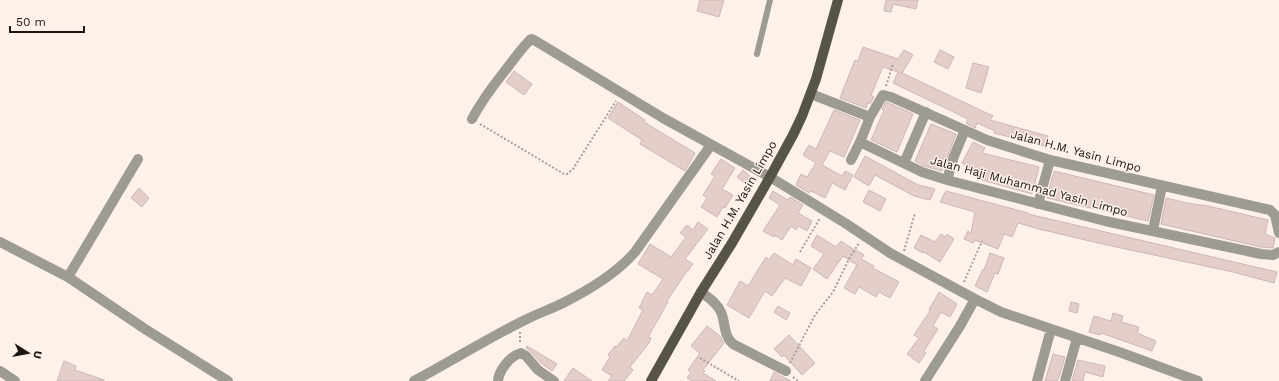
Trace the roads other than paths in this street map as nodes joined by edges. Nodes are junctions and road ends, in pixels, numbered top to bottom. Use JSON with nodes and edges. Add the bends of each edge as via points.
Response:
{"nodes":[{"id":1,"x":770,"y":0,"type":"edge"},
{"id":2,"x":838,"y":0,"type":"edge"},
{"id":3,"x":757,"y":54,"type":"dead end"},
{"id":4,"x":810,"y":94,"type":"junction"},
{"id":5,"x":926,"y":112,"type":"junction"},
{"id":6,"x":870,"y":117,"type":"junction"},
{"id":7,"x":472,"y":119,"type":"road end"},
{"id":8,"x":965,"y":130,"type":"junction"},
{"id":9,"x":860,"y":142,"type":"junction"},
{"id":10,"x":711,"y":145,"type":"junction"},
{"id":11,"x":138,"y":159,"type":"dead end"},
{"id":12,"x":851,"y":160,"type":"dead end"},
{"id":13,"x":1050,"y":160,"type":"junction"},
{"id":14,"x":904,"y":163,"type":"junction"},
{"id":15,"x":770,"y":177,"type":"junction"},
{"id":16,"x":948,"y":180,"type":"junction"},
{"id":17,"x":1162,"y":186,"type":"junction"},
{"id":18,"x":1038,"y":204,"type":"junction"},
{"id":19,"x":1153,"y":230,"type":"junction"},
{"id":20,"x":1279,"y":233,"type":"edge"},
{"id":21,"x":0,"y":242,"type":"edge"},
{"id":22,"x":1279,"y":252,"type":"edge"},
{"id":23,"x":68,"y":277,"type":"junction"},
{"id":24,"x":701,"y":292,"type":"junction"},
{"id":25,"x":975,"y":299,"type":"junction"},
{"id":26,"x":1051,"y":329,"type":"junction"},
{"id":27,"x":1077,"y":338,"type":"junction"},
{"id":28,"x":0,"y":371,"type":"edge"},
{"id":29,"x":786,"y":371,"type":"road end"},
{"id":30,"x":15,"y":381,"type":"edge"},
{"id":31,"x":228,"y":381,"type":"edge"},
{"id":32,"x":414,"y":381,"type":"edge"},
{"id":33,"x":498,"y":381,"type":"edge"},
{"id":34,"x":554,"y":381,"type":"edge"},
{"id":35,"x":651,"y":381,"type":"edge"},
{"id":36,"x":925,"y":381,"type":"edge"},
{"id":37,"x":1037,"y":381,"type":"edge"},
{"id":38,"x":1065,"y":381,"type":"edge"},
{"id":39,"x":1198,"y":381,"type":"edge"}],
"edges":[{"from":1,"to":3,"type":"lane"},
{"from":2,"to":4,"type":"main road","name":"Jalan H.M. Yasin Limpo"},
{"from":4,"to":6,"type":"street"},
{"from":4,"to":15,"type":"main road","name":"Jalan H.M. Yasin Limpo","via":[[793,135]]},
{"from":5,"to":6,"type":"street","name":"Jalan H.M. Yasin Limpo","via":[[882,95]]},
{"from":5,"to":8,"type":"street","name":"Jalan H.M. Yasin Limpo"},
{"from":5,"to":14,"type":"street"},
{"from":6,"to":9,"type":"street"},
{"from":7,"to":10,"type":"street","via":[[491,89],[531,39]]},
{"from":8,"to":13,"type":"street","name":"Jalan H.M. Yasin Limpo","via":[[987,140]]},
{"from":8,"to":16,"type":"street","via":[[954,156]]},
{"from":9,"to":12,"type":"street"},
{"from":9,"to":14,"type":"street","name":"Jalan Haji Muhammad Yasin Limpo"},
{"from":10,"to":15,"type":"street"},
{"from":10,"to":32,"type":"street","via":[[628,260],[594,287],[527,319]]},
{"from":11,"to":23,"type":"street"},
{"from":13,"to":17,"type":"street","name":"Jalan H.M. Yasin Limpo"},
{"from":13,"to":18,"type":"street"},
{"from":14,"to":16,"type":"street","name":"Jalan Haji Muhammad Yasin Limpo"},
{"from":15,"to":24,"type":"main road","name":"Jalan H.M. Yasin Limpo"},
{"from":15,"to":25,"type":"street","via":[[890,253]]},
{"from":16,"to":18,"type":"street","name":"Jalan Haji Muhammad Yasin Limpo"},
{"from":17,"to":19,"type":"street"},
{"from":17,"to":20,"type":"street","name":"Jalan H.M. Yasin Limpo","via":[[1270,210],[1275,215]]},
{"from":18,"to":19,"type":"street","name":"Jalan Haji Muhammad Yasin Limpo"},
{"from":19,"to":22,"type":"street","name":"Jalan Haji Muhammad Yasin Limpo","via":[[1261,254],[1273,255]]},
{"from":21,"to":23,"type":"street"},
{"from":23,"to":31,"type":"street"},
{"from":24,"to":29,"type":"street","via":[[714,302],[721,312],[725,333],[733,344]]},
{"from":24,"to":35,"type":"main road","name":"Jalan H.M. Yasin Limpo"},
{"from":25,"to":26,"type":"street","via":[[1001,312]]},
{"from":25,"to":36,"type":"street"},
{"from":26,"to":27,"type":"street"},
{"from":26,"to":37,"type":"street"},
{"from":27,"to":38,"type":"street"},
{"from":27,"to":39,"type":"street"},
{"from":28,"to":30,"type":"street"},
{"from":33,"to":34,"type":"street","via":[[499,374],[511,358],[521,353]]}]}
